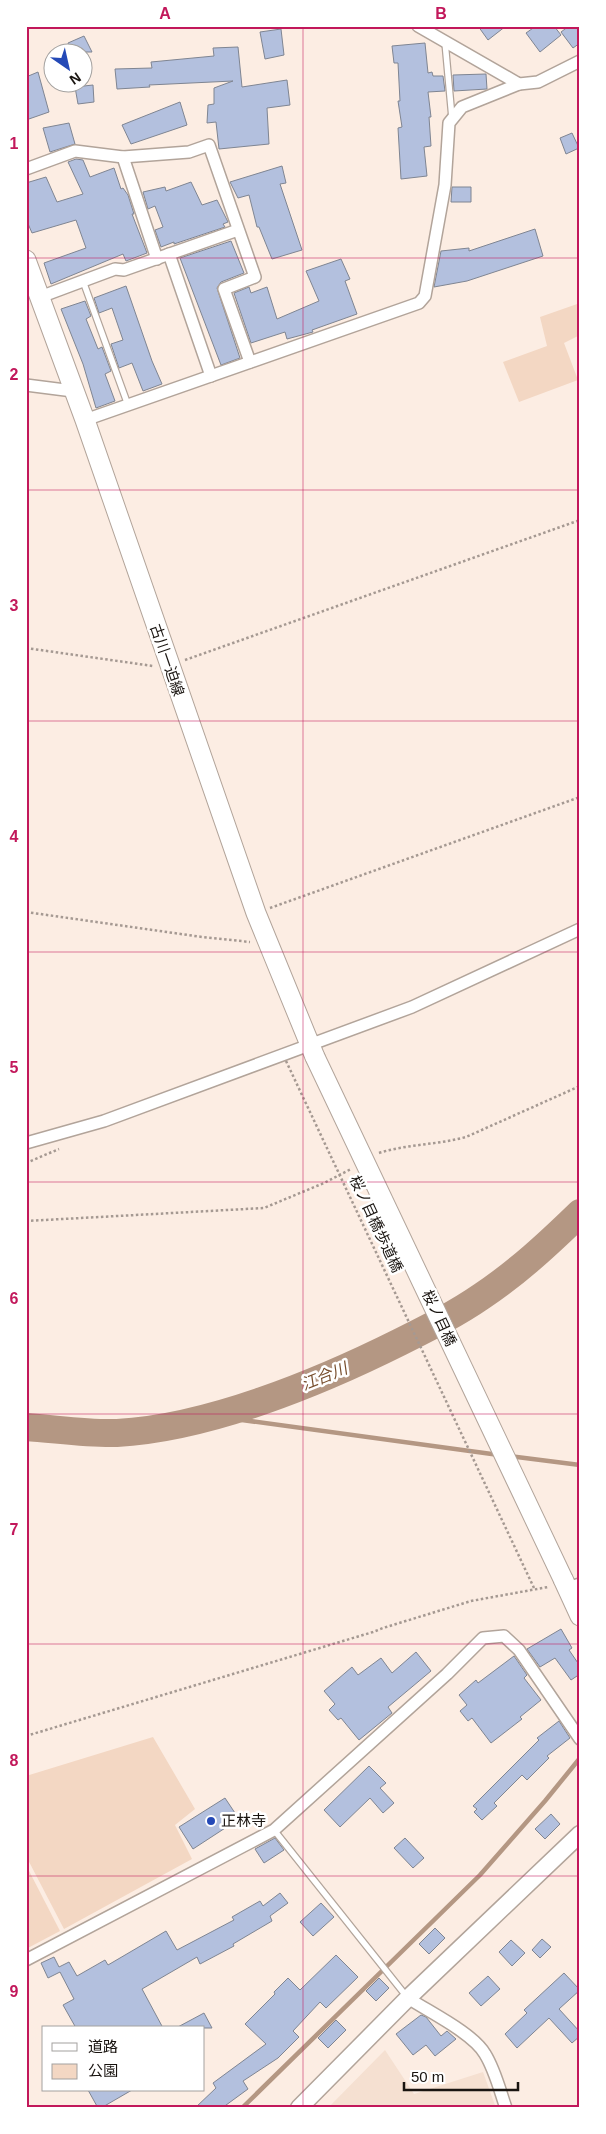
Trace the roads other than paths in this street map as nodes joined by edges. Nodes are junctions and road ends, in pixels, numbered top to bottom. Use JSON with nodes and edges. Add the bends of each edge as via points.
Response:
{"nodes":[{"id":1,"x":418,"y":26,"type":"edge"},
{"id":2,"x":445,"y":41,"type":"junction"},
{"id":3,"x":580,"y":61,"type":"edge"},
{"id":4,"x":519,"y":84,"type":"junction"},
{"id":5,"x":452,"y":120,"type":"junction"},
{"id":6,"x":123,"y":157,"type":"junction"},
{"id":7,"x":26,"y":168,"type":"edge"},
{"id":8,"x":238,"y":230,"type":"junction"},
{"id":9,"x":169,"y":254,"type":"junction"},
{"id":10,"x":157,"y":259,"type":"junction"},
{"id":11,"x":26,"y":260,"type":"edge"},
{"id":12,"x":83,"y":280,"type":"junction"},
{"id":13,"x":34,"y":290,"type":"edge"},
{"id":14,"x":250,"y":362,"type":"junction"},
{"id":15,"x":211,"y":376,"type":"junction"},
{"id":16,"x":26,"y":385,"type":"edge"},
{"id":17,"x":73,"y":391,"type":"junction"},
{"id":18,"x":128,"y":405,"type":"junction"},
{"id":19,"x":85,"y":420,"type":"junction"},
{"id":20,"x":580,"y":928,"type":"edge"},
{"id":21,"x":312,"y":1050,"type":"junction"},
{"id":22,"x":26,"y":1143,"type":"edge"},
{"id":23,"x":570,"y":1583,"type":"edge"},
{"id":24,"x":580,"y":1616,"type":"edge"},
{"id":25,"x":579,"y":1739,"type":"edge"},
{"id":26,"x":274,"y":1830,"type":"junction"},
{"id":27,"x":580,"y":1834,"type":"edge"},
{"id":28,"x":26,"y":1960,"type":"edge"},
{"id":29,"x":408,"y":1998,"type":"junction"},
{"id":30,"x":299,"y":2108,"type":"edge"},
{"id":31,"x":506,"y":2108,"type":"edge"}],
"edges":[{"from":1,"to":2,"type":"street"},
{"from":2,"to":4,"type":"street"},
{"from":2,"to":5,"type":"lane"},
{"from":3,"to":4,"type":"street","via":[[538,82]]},
{"from":4,"to":5,"type":"street","via":[[462,108]]},
{"from":5,"to":14,"type":"street","via":[[445,185],[425,296],[419,303]]},
{"from":6,"to":7,"type":"street","via":[[75,151]]},
{"from":6,"to":8,"type":"street","via":[[189,152],[209,145]]},
{"from":6,"to":10,"type":"street"},
{"from":8,"to":9,"type":"street"},
{"from":8,"to":14,"type":"street","via":[[256,277],[224,289]]},
{"from":9,"to":10,"type":"street"},
{"from":9,"to":15,"type":"street"},
{"from":10,"to":12,"type":"street"},
{"from":11,"to":13,"type":"main road","name":"古川一迫線"},
{"from":12,"to":13,"type":"street"},
{"from":12,"to":18,"type":"lane"},
{"from":13,"to":17,"type":"main road","name":"古川一迫線"},
{"from":14,"to":15,"type":"street"},
{"from":15,"to":18,"type":"street"},
{"from":16,"to":17,"type":"street"},
{"from":17,"to":19,"type":"main road","name":"古川一迫線"},
{"from":18,"to":19,"type":"street"},
{"from":19,"to":21,"type":"main road","name":"古川一迫線","via":[[256,913]]},
{"from":20,"to":21,"type":"street"},
{"from":21,"to":22,"type":"street","via":[[104,1122]]},
{"from":21,"to":23,"type":"main road","name":"桜ノ目橋","bridge":true},
{"from":23,"to":24,"type":"main road"},
{"from":25,"to":26,"type":"street","via":[[519,1650],[504,1636],[484,1638]]},
{"from":26,"to":28,"type":"street"},
{"from":26,"to":29,"type":"lane"},
{"from":27,"to":29,"type":"street"},
{"from":29,"to":30,"type":"street"},
{"from":29,"to":31,"type":"street","via":[[480,2046]]}]}
